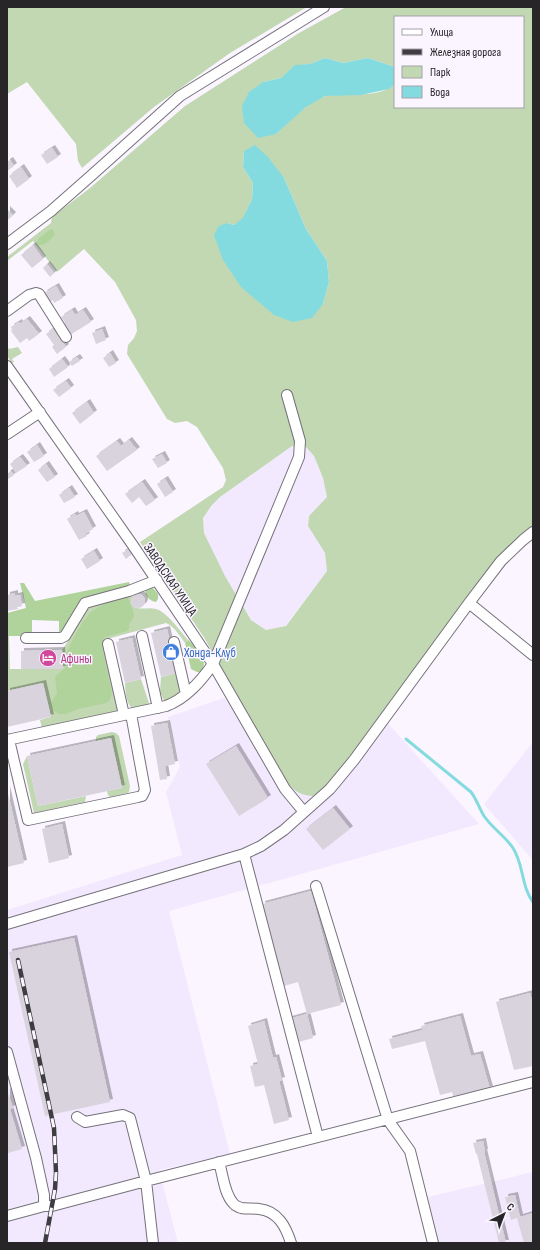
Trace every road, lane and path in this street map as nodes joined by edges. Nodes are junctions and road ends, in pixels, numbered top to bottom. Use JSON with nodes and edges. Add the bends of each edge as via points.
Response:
{"nodes":[{"id":1,"x":324,"y":7,"type":"edge"},
{"id":2,"x":7,"y":244,"type":"edge"},
{"id":3,"x":7,"y":311,"type":"edge"},
{"id":4,"x":66,"y":337,"type":"dead end"},
{"id":5,"x":7,"y":366,"type":"edge"},
{"id":6,"x":287,"y":395,"type":"dead end"},
{"id":7,"x":40,"y":412,"type":"junction"},
{"id":8,"x":7,"y":434,"type":"edge"},
{"id":9,"x":533,"y":532,"type":"edge"},
{"id":10,"x":157,"y":580,"type":"junction"},
{"id":11,"x":469,"y":603,"type":"junction"},
{"id":12,"x":142,"y":636,"type":"dead end"},
{"id":13,"x":26,"y":638,"type":"dead end"},
{"id":14,"x":174,"y":642,"type":"dead end"},
{"id":15,"x":108,"y":644,"type":"dead end"},
{"id":16,"x":533,"y":655,"type":"edge"},
{"id":17,"x":213,"y":664,"type":"junction"},
{"id":18,"x":186,"y":694,"type":"junction"},
{"id":19,"x":158,"y":708,"type":"junction"},
{"id":20,"x":128,"y":714,"type":"junction"},
{"id":21,"x":8,"y":740,"type":"edge"},
{"id":22,"x":304,"y":812,"type":"junction"},
{"id":23,"x":244,"y":854,"type":"junction"},
{"id":24,"x":316,"y":886,"type":"dead end"},
{"id":25,"x":7,"y":924,"type":"edge"},
{"id":26,"x":7,"y":1052,"type":"edge"},
{"id":27,"x":533,"y":1082,"type":"edge"},
{"id":28,"x":77,"y":1117,"type":"dead end"},
{"id":29,"x":388,"y":1120,"type":"junction"},
{"id":30,"x":318,"y":1137,"type":"junction"},
{"id":31,"x":219,"y":1162,"type":"junction"},
{"id":32,"x":146,"y":1181,"type":"junction"},
{"id":33,"x":44,"y":1206,"type":"junction"},
{"id":34,"x":7,"y":1216,"type":"edge"},
{"id":35,"x":153,"y":1243,"type":"edge"},
{"id":36,"x":291,"y":1243,"type":"edge"},
{"id":37,"x":433,"y":1243,"type":"edge"}],
"edges":[{"from":1,"to":2,"type":"street","via":[[180,96],[63,200]]},
{"from":3,"to":4,"type":"street","via":[[29,295],[39,294]]},
{"from":5,"to":7,"type":"street","name":"ЗАВОДСКАЯ УЛИЦА"},
{"from":6,"to":17,"type":"street","via":[[300,441],[298,457]]},
{"from":7,"to":8,"type":"street"},
{"from":7,"to":10,"type":"street","name":"ЗАВОДСКАЯ УЛИЦА"},
{"from":9,"to":11,"type":"street","via":[[501,561]]},
{"from":10,"to":13,"type":"street","via":[[85,603],[65,636],[61,638]]},
{"from":10,"to":17,"type":"street","name":"ЗАВОДСКАЯ УЛИЦА"},
{"from":11,"to":16,"type":"street"},
{"from":11,"to":22,"type":"street","via":[[354,760],[330,789]]},
{"from":12,"to":19,"type":"street"},
{"from":14,"to":18,"type":"street"},
{"from":15,"to":20,"type":"street"},
{"from":17,"to":18,"type":"street"},
{"from":17,"to":22,"type":"street","name":"ЗАВОДСКАЯ УЛИЦА","via":[[284,788]]},
{"from":18,"to":19,"type":"street","via":[[174,703]]},
{"from":19,"to":20,"type":"street"},
{"from":20,"to":21,"type":"street"},
{"from":20,"to":21,"type":"street","via":[[144,790],[142,796],[138,797],[28,820]]},
{"from":22,"to":23,"type":"street","via":[[284,830]]},
{"from":23,"to":25,"type":"street"},
{"from":23,"to":30,"type":"street"},
{"from":24,"to":29,"type":"street"},
{"from":26,"to":33,"type":"street","via":[[36,1158]]},
{"from":27,"to":29,"type":"street"},
{"from":28,"to":32,"type":"street","via":[[85,1122],[123,1115],[130,1118]]},
{"from":29,"to":30,"type":"street"},
{"from":29,"to":37,"type":"street","via":[[410,1151]]},
{"from":30,"to":31,"type":"street"},
{"from":31,"to":32,"type":"street"},
{"from":31,"to":36,"type":"street","via":[[228,1197],[234,1205],[271,1212],[279,1218]]},
{"from":32,"to":33,"type":"street"},
{"from":32,"to":35,"type":"street"},
{"from":33,"to":34,"type":"street"}]}
